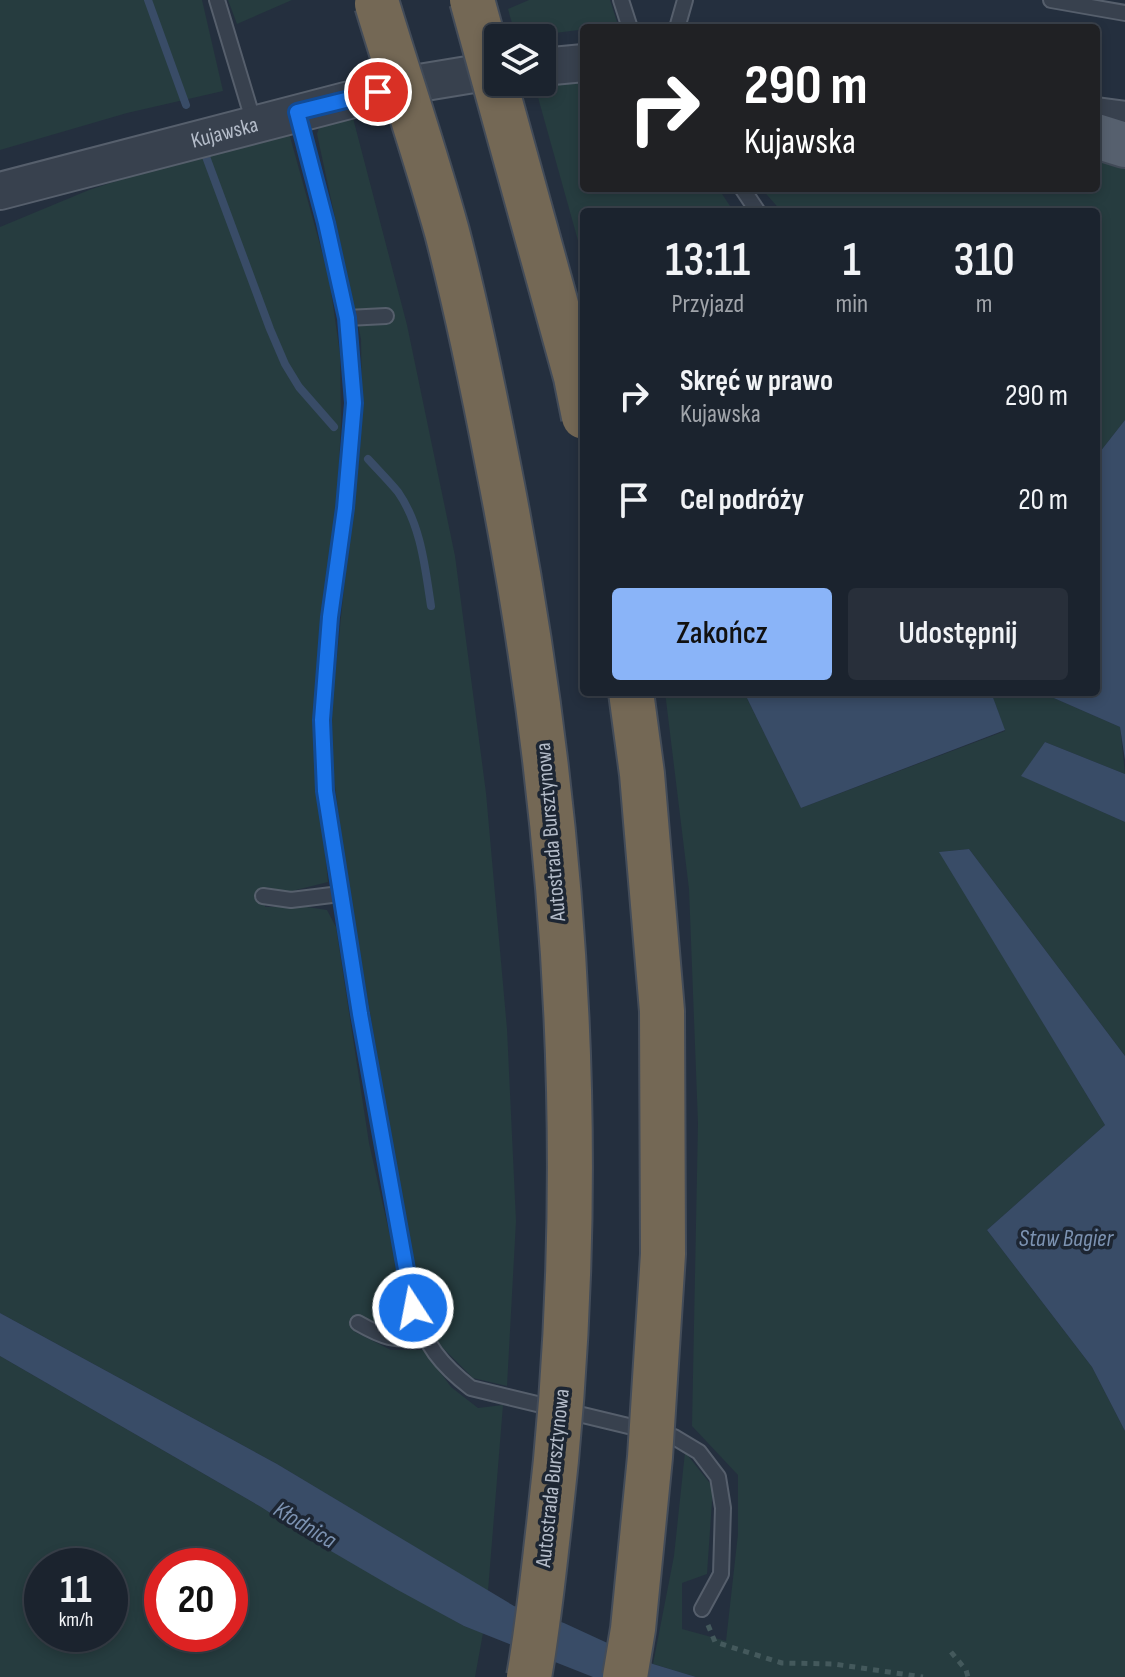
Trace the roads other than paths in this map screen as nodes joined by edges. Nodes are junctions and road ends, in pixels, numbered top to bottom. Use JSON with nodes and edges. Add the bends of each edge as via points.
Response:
{"nodes":[{"id":1,"x":217,"y":0,"type":"edge"},
{"id":2,"x":472,"y":0,"type":"edge"},
{"id":3,"x":621,"y":0,"type":"edge"},
{"id":4,"x":685,"y":0,"type":"edge"},
{"id":5,"x":1051,"y":0,"type":"edge"},
{"id":6,"x":377,"y":4,"type":"dead end"},
{"id":7,"x":1125,"y":13,"type":"edge"},
{"id":8,"x":629,"y":24,"type":"edge"},
{"id":9,"x":678,"y":24,"type":"edge"},
{"id":10,"x":580,"y":63,"type":"edge"},
{"id":11,"x":556,"y":66,"type":"edge"},
{"id":12,"x":484,"y":72,"type":"edge"},
{"id":13,"x":297,"y":112,"type":"junction"},
{"id":14,"x":254,"y":123,"type":"junction"},
{"id":15,"x":0,"y":191,"type":"edge"},
{"id":16,"x":386,"y":316,"type":"dead end"},
{"id":17,"x":347,"y":318,"type":"junction"},
{"id":18,"x":580,"y":397,"type":"edge"},
{"id":19,"x":632,"y":696,"type":"edge"},
{"id":20,"x":340,"y":894,"type":"junction"},
{"id":21,"x":263,"y":896,"type":"dead end"},
{"id":22,"x":358,"y":1323,"type":"dead end"},
{"id":23,"x":423,"y":1338,"type":"junction"},
{"id":24,"x":702,"y":1609,"type":"road end"},
{"id":25,"x":529,"y":1677,"type":"edge"},
{"id":26,"x":625,"y":1677,"type":"edge"}],
"edges":[{"from":1,"to":14,"type":"lane"},
{"from":2,"to":18,"type":"highway","bridge":true},
{"from":3,"to":8,"type":"lane"},
{"from":4,"to":9,"type":"lane"},
{"from":5,"to":7,"type":"lane"},
{"from":6,"to":25,"type":"highway","name":"Autostrada Bursztynowa","bridge":true,"via":[[447,232],[484,393],[522,586],[548,782],[566,1009],[571,1248],[559,1437]]},
{"from":10,"to":11,"type":"street"},
{"from":12,"to":13,"type":"street","name":"Kujawska"},
{"from":13,"to":14,"type":"street","name":"Kujawska"},
{"from":13,"to":17,"type":"lane"},
{"from":14,"to":15,"type":"street","name":"Kujawska"},
{"from":16,"to":17,"type":"lane"},
{"from":17,"to":20,"type":"lane","via":[[354,403],[322,720],[325,791]]},
{"from":19,"to":26,"type":"highway","bridge":true,"via":[[662,1011],[663,1254],[650,1457]]},
{"from":20,"to":21,"type":"lane","via":[[291,900]]},
{"from":20,"to":23,"type":"lane","via":[[398,1234]]},
{"from":22,"to":23,"type":"lane","via":[[394,1340]]},
{"from":23,"to":24,"type":"lane","via":[[446,1369],[471,1388],[674,1437],[699,1452],[718,1477],[723,1508],[721,1574]]}]}
